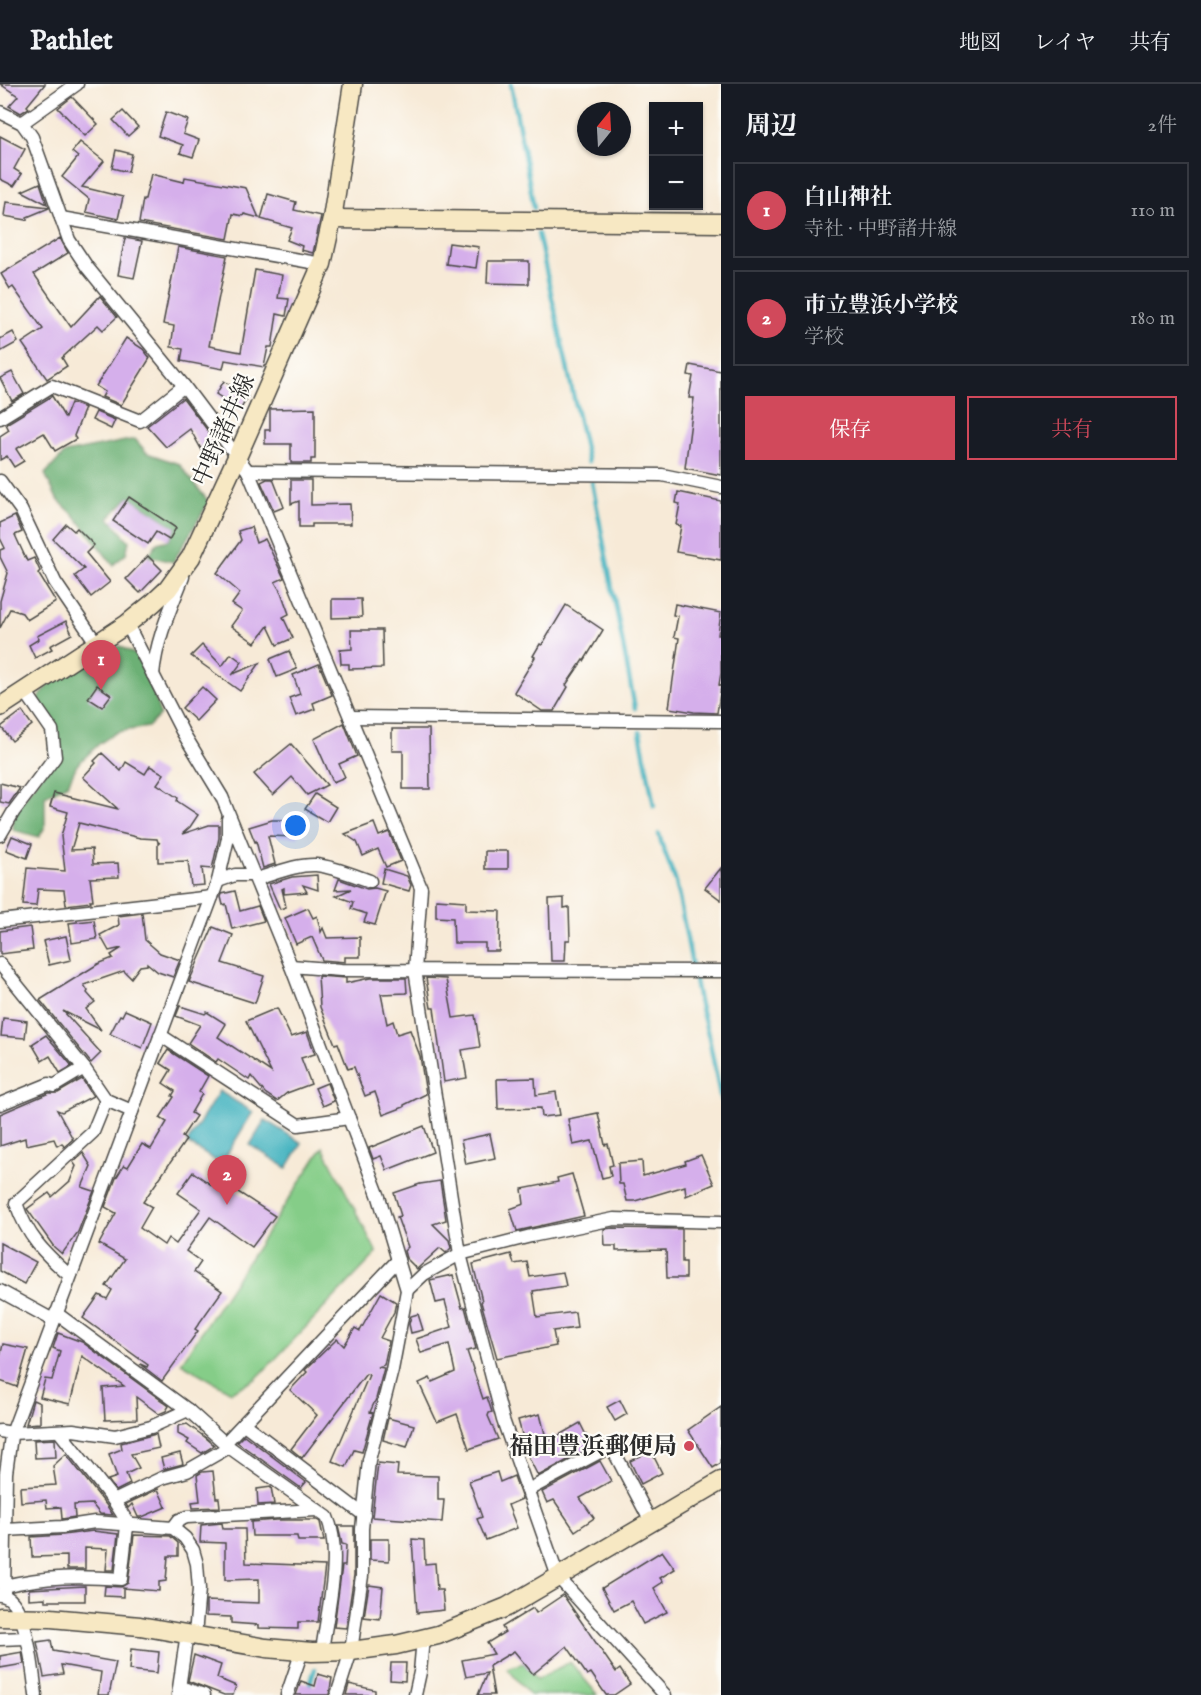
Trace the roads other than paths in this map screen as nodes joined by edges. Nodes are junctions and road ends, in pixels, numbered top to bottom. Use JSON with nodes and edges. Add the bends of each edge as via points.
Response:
{"nodes":[{"id":1,"x":77,"y":84,"type":"edge"},
{"id":2,"x":352,"y":84,"type":"edge"},
{"id":3,"x":0,"y":112,"type":"edge"},
{"id":4,"x":22,"y":123,"type":"junction"},
{"id":5,"x":61,"y":218,"type":"junction"},
{"id":6,"x":332,"y":219,"type":"junction"},
{"id":7,"x":721,"y":223,"type":"edge"},
{"id":8,"x":322,"y":264,"type":"junction"},
{"id":9,"x":184,"y":386,"type":"junction"},
{"id":10,"x":0,"y":418,"type":"edge"},
{"id":11,"x":238,"y":455,"type":"junction"},
{"id":12,"x":248,"y":471,"type":"junction"},
{"id":13,"x":0,"y":481,"type":"edge"},
{"id":14,"x":721,"y":487,"type":"edge"},
{"id":15,"x":191,"y":557,"type":"junction"},
{"id":16,"x":127,"y":624,"type":"junction"},
{"id":17,"x":97,"y":644,"type":"junction"},
{"id":18,"x":153,"y":676,"type":"junction"},
{"id":19,"x":25,"y":691,"type":"junction"},
{"id":20,"x":0,"y":707,"type":"edge"},
{"id":21,"x":350,"y":717,"type":"junction"},
{"id":22,"x":721,"y":721,"type":"edge"},
{"id":23,"x":228,"y":812,"type":"junction"},
{"id":24,"x":0,"y":835,"type":"edge"},
{"id":25,"x":255,"y":877,"type":"junction"},
{"id":26,"x":218,"y":881,"type":"junction"},
{"id":27,"x":370,"y":881,"type":"dead end"},
{"id":28,"x":212,"y":897,"type":"junction"},
{"id":29,"x":0,"y":921,"type":"edge"},
{"id":30,"x":0,"y":964,"type":"edge"},
{"id":31,"x":291,"y":966,"type":"junction"},
{"id":32,"x":415,"y":970,"type":"junction"},
{"id":33,"x":721,"y":971,"type":"edge"},
{"id":34,"x":160,"y":1035,"type":"junction"},
{"id":35,"x":84,"y":1068,"type":"junction"},
{"id":36,"x":106,"y":1100,"type":"junction"},
{"id":37,"x":0,"y":1104,"type":"edge"},
{"id":38,"x":132,"y":1111,"type":"junction"},
{"id":39,"x":349,"y":1118,"type":"junction"},
{"id":40,"x":721,"y":1222,"type":"edge"},
{"id":41,"x":460,"y":1254,"type":"junction"},
{"id":42,"x":398,"y":1260,"type":"junction"},
{"id":43,"x":70,"y":1276,"type":"junction"},
{"id":44,"x":407,"y":1290,"type":"junction"},
{"id":45,"x":0,"y":1291,"type":"edge"},
{"id":46,"x":54,"y":1316,"type":"junction"},
{"id":47,"x":188,"y":1410,"type":"junction"},
{"id":48,"x":244,"y":1424,"type":"junction"},
{"id":49,"x":59,"y":1431,"type":"junction"},
{"id":50,"x":6,"y":1432,"type":"edge"},
{"id":51,"x":227,"y":1445,"type":"junction"},
{"id":52,"x":721,"y":1481,"type":"edge"},
{"id":53,"x":528,"y":1490,"type":"junction"},
{"id":54,"x":114,"y":1501,"type":"junction"},
{"id":55,"x":317,"y":1510,"type":"junction"},
{"id":56,"x":364,"y":1515,"type":"junction"},
{"id":57,"x":651,"y":1522,"type":"junction"},
{"id":58,"x":129,"y":1526,"type":"junction"},
{"id":59,"x":173,"y":1528,"type":"junction"},
{"id":60,"x":5,"y":1530,"type":"junction"},
{"id":61,"x":558,"y":1577,"type":"junction"},
{"id":62,"x":3,"y":1592,"type":"edge"},
{"id":63,"x":0,"y":1617,"type":"edge"},
{"id":64,"x":22,"y":1618,"type":"junction"},
{"id":65,"x":191,"y":1634,"type":"junction"},
{"id":66,"x":26,"y":1638,"type":"junction"},
{"id":67,"x":423,"y":1638,"type":"junction"},
{"id":68,"x":0,"y":1639,"type":"edge"},
{"id":69,"x":351,"y":1650,"type":"junction"},
{"id":70,"x":302,"y":1651,"type":"junction"},
{"id":71,"x":322,"y":1652,"type":"junction"},
{"id":72,"x":179,"y":1691,"type":"edge"},
{"id":73,"x":36,"y":1695,"type":"edge"},
{"id":74,"x":204,"y":1695,"type":"edge"},
{"id":75,"x":287,"y":1695,"type":"edge"},
{"id":76,"x":337,"y":1695,"type":"edge"},
{"id":77,"x":414,"y":1695,"type":"edge"},
{"id":78,"x":665,"y":1695,"type":"edge"}],
"edges":[{"from":1,"to":4,"type":"street"},
{"from":2,"to":6,"type":"street","name":"中野諸井線"},
{"from":3,"to":4,"type":"street"},
{"from":4,"to":5,"type":"street","via":[[32,137]]},
{"from":5,"to":8,"type":"street"},
{"from":5,"to":9,"type":"street","via":[[69,240],[87,267]]},
{"from":6,"to":7,"type":"street"},
{"from":6,"to":8,"type":"street","name":"中野諸井線"},
{"from":8,"to":11,"type":"street","name":"中野諸井線"},
{"from":9,"to":10,"type":"street","via":[[140,421],[52,386]]},
{"from":9,"to":11,"type":"street"},
{"from":11,"to":12,"type":"street"},
{"from":11,"to":15,"type":"street","name":"中野諸井線"},
{"from":12,"to":14,"type":"street","via":[[662,475]]},
{"from":12,"to":21,"type":"street"},
{"from":13,"to":17,"type":"street","via":[[21,510],[55,582]]},
{"from":15,"to":16,"type":"street","name":"中野諸井線","via":[[168,589]]},
{"from":15,"to":18,"type":"street","via":[[161,633]]},
{"from":16,"to":17,"type":"street","name":"中野諸井線"},
{"from":16,"to":18,"type":"street"},
{"from":17,"to":19,"type":"street","name":"中野諸井線"},
{"from":18,"to":23,"type":"street"},
{"from":19,"to":20,"type":"street","name":"中野諸井線"},
{"from":19,"to":24,"type":"street","via":[[52,730],[55,758]]},
{"from":21,"to":22,"type":"street"},
{"from":21,"to":32,"type":"street","via":[[421,888]]},
{"from":23,"to":25,"type":"street"},
{"from":23,"to":26,"type":"street","via":[[228,838]]},
{"from":25,"to":26,"type":"street","via":[[235,875]]},
{"from":25,"to":27,"type":"street","via":[[314,865]]},
{"from":25,"to":31,"type":"street"},
{"from":26,"to":28,"type":"street"},
{"from":28,"to":29,"type":"street"},
{"from":28,"to":34,"type":"street"},
{"from":30,"to":35,"type":"street"},
{"from":31,"to":32,"type":"street"},
{"from":31,"to":39,"type":"street"},
{"from":32,"to":33,"type":"street"},
{"from":32,"to":41,"type":"street"},
{"from":34,"to":38,"type":"street"},
{"from":34,"to":39,"type":"street","via":[[298,1125]]},
{"from":35,"to":36,"type":"street"},
{"from":35,"to":37,"type":"street","via":[[54,1086],[49,1084]]},
{"from":36,"to":38,"type":"street"},
{"from":36,"to":43,"type":"street","via":[[93,1132],[16,1203],[23,1224],[43,1253]]},
{"from":38,"to":43,"type":"street"},
{"from":39,"to":42,"type":"street"},
{"from":40,"to":41,"type":"street","via":[[614,1219]]},
{"from":41,"to":44,"type":"street","via":[[424,1274]]},
{"from":41,"to":53,"type":"street","via":[[503,1420]]},
{"from":42,"to":44,"type":"street"},
{"from":42,"to":48,"type":"street"},
{"from":43,"to":46,"type":"street"},
{"from":44,"to":56,"type":"street","via":[[369,1460]]},
{"from":45,"to":46,"type":"street"},
{"from":46,"to":47,"type":"street"},
{"from":46,"to":50,"type":"street"},
{"from":47,"to":49,"type":"street","via":[[151,1427],[115,1436]]},
{"from":47,"to":51,"type":"street"},
{"from":48,"to":51,"type":"street"},
{"from":48,"to":56,"type":"street"},
{"from":49,"to":50,"type":"street"},
{"from":49,"to":54,"type":"street"},
{"from":50,"to":60,"type":"street"},
{"from":51,"to":54,"type":"street","via":[[187,1471],[162,1478]]},
{"from":51,"to":55,"type":"street"},
{"from":52,"to":57,"type":"street"},
{"from":53,"to":57,"type":"street","via":[[611,1446]]},
{"from":53,"to":61,"type":"street"},
{"from":54,"to":58,"type":"street"},
{"from":55,"to":59,"type":"street","via":[[187,1517]]},
{"from":55,"to":71,"type":"street","via":[[327,1517],[333,1530],[335,1557]]},
{"from":56,"to":69,"type":"street","via":[[362,1576]]},
{"from":57,"to":61,"type":"street"},
{"from":58,"to":59,"type":"street"},
{"from":58,"to":60,"type":"street","via":[[95,1522]]},
{"from":58,"to":62,"type":"street","via":[[121,1579],[73,1576],[28,1580]]},
{"from":59,"to":65,"type":"street","via":[[185,1538],[197,1564],[199,1589]]},
{"from":60,"to":62,"type":"street"},
{"from":61,"to":67,"type":"street","via":[[507,1607]]},
{"from":61,"to":78,"type":"street"},
{"from":62,"to":64,"type":"street"},
{"from":63,"to":64,"type":"street"},
{"from":64,"to":65,"type":"street","via":[[140,1626]]},
{"from":64,"to":66,"type":"street"},
{"from":65,"to":70,"type":"street"},
{"from":65,"to":72,"type":"street"},
{"from":66,"to":68,"type":"street"},
{"from":66,"to":73,"type":"street"},
{"from":67,"to":69,"type":"street"},
{"from":67,"to":77,"type":"street"},
{"from":69,"to":71,"type":"street"},
{"from":69,"to":76,"type":"street"},
{"from":70,"to":71,"type":"street"},
{"from":70,"to":75,"type":"street"},
{"from":72,"to":74,"type":"street"}]}
